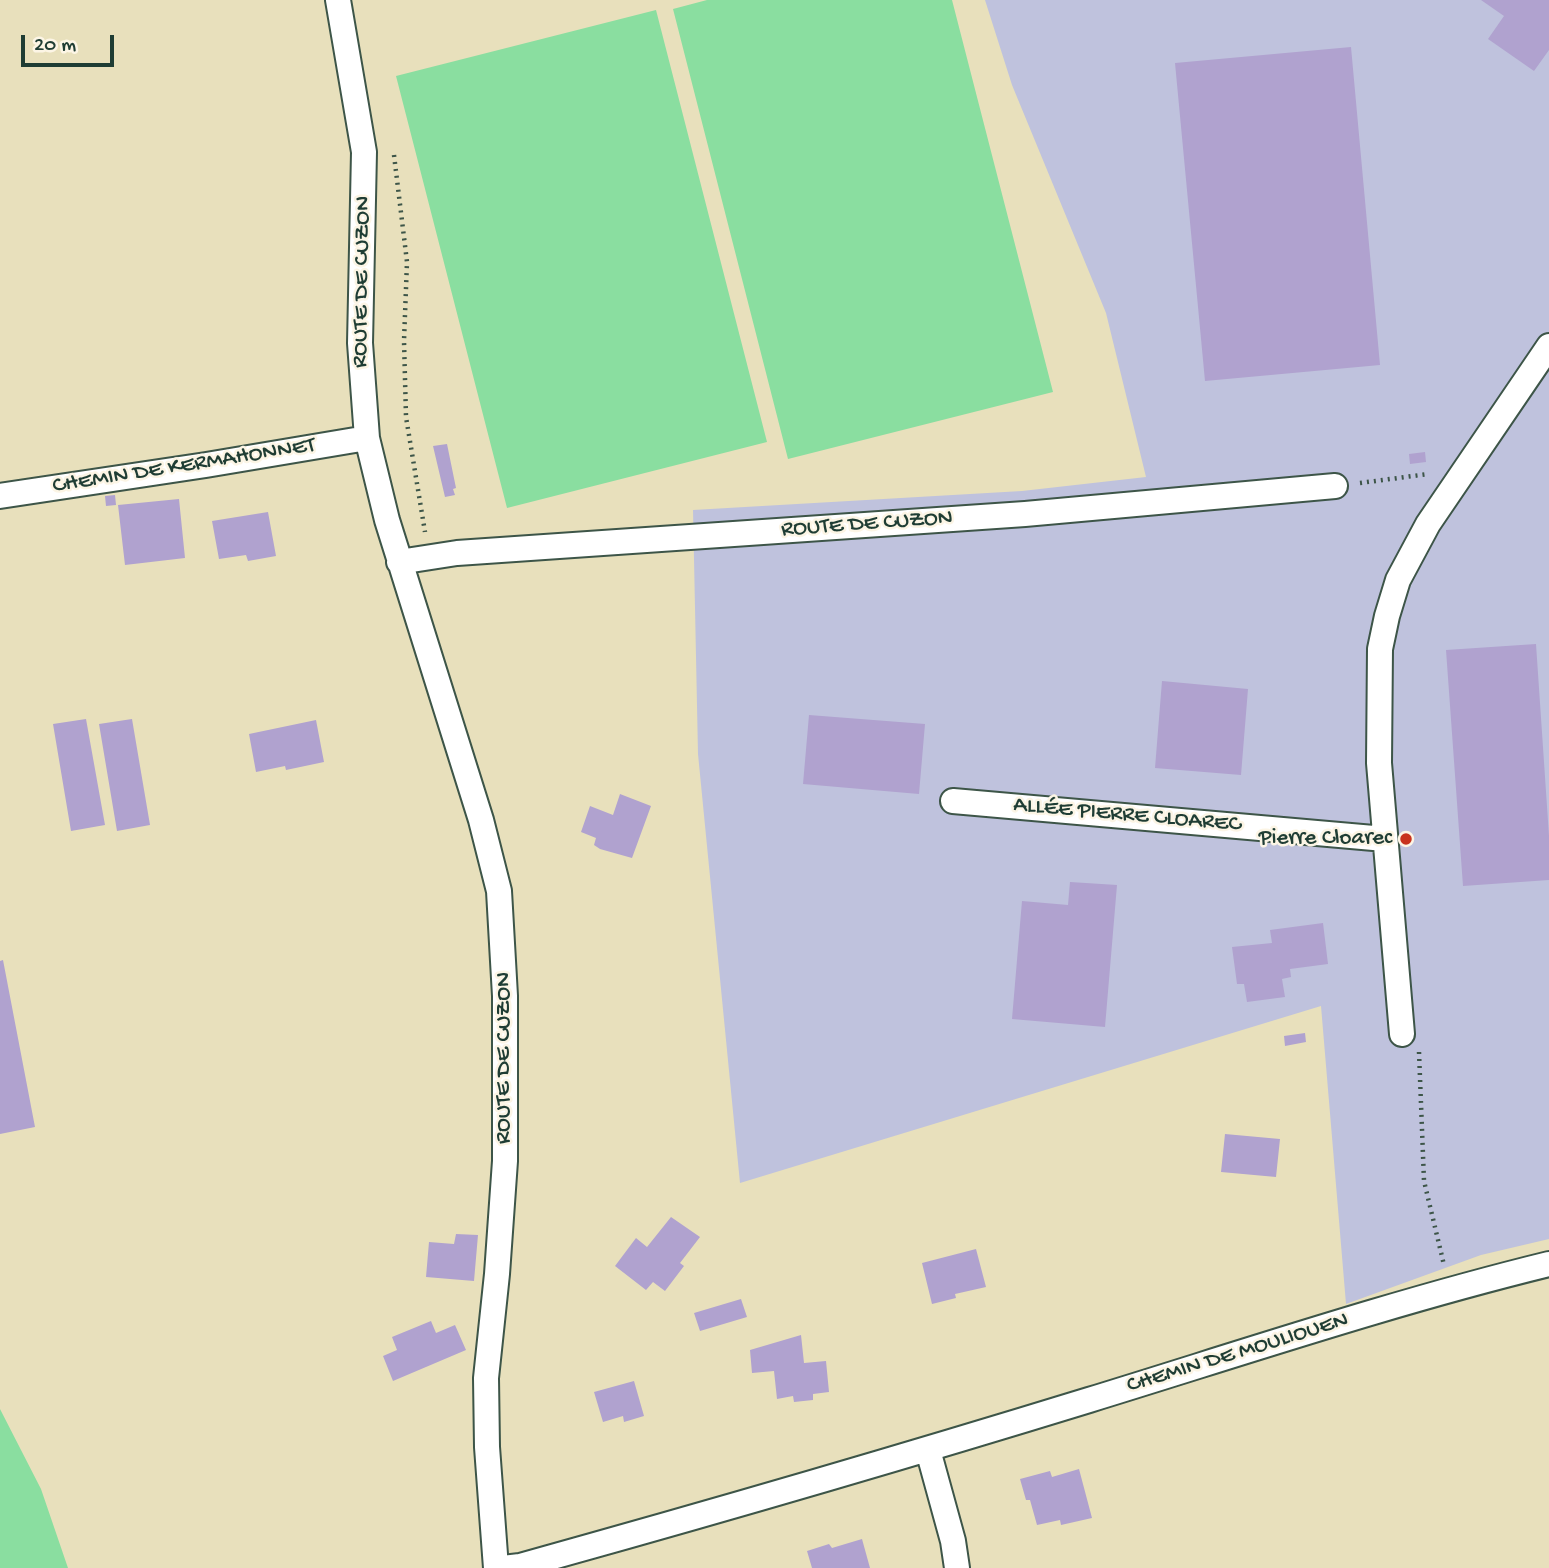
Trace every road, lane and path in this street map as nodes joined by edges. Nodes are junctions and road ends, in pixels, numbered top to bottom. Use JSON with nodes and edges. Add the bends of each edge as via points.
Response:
{"nodes":[{"id":1,"x":338,"y":0,"type":"edge"},
{"id":2,"x":394,"y":154,"type":"dead end"},
{"id":3,"x":1549,"y":346,"type":"edge"},
{"id":4,"x":367,"y":438,"type":"junction"},
{"id":5,"x":1466,"y":469,"type":"junction"},
{"id":6,"x":1335,"y":486,"type":"joint"},
{"id":7,"x":0,"y":496,"type":"edge"},
{"id":8,"x":399,"y":558,"type":"junction"},
{"id":9,"x":953,"y":801,"type":"dead end"},
{"id":10,"x":1385,"y":839,"type":"junction"},
{"id":11,"x":1402,"y":1034,"type":"joint"},
{"id":12,"x":1549,"y":1264,"type":"edge"},
{"id":13,"x":1450,"y":1290,"type":"junction"},
{"id":14,"x":928,"y":1450,"type":"junction"},
{"id":15,"x":496,"y":1568,"type":"edge"},
{"id":16,"x":503,"y":1568,"type":"edge"},
{"id":17,"x":957,"y":1568,"type":"edge"}],
"edges":[{"from":1,"to":4,"type":"street","name":"ROUTE DE CUZON","via":[[364,152],[360,343]]},
{"from":2,"to":8,"type":"path","via":[[407,262],[406,417],[425,533]]},
{"from":3,"to":5,"type":"street"},
{"from":4,"to":7,"type":"street","name":"CHEMIN DE KERMAHONNET"},
{"from":4,"to":8,"type":"street","name":"ROUTE DE CUZON"},
{"from":5,"to":6,"type":"path"},
{"from":5,"to":10,"type":"street","via":[[1412,552],[1387,616],[1380,649],[1378,725]]},
{"from":6,"to":8,"type":"street","name":"ROUTE DE CUZON","via":[[1025,514]]},
{"from":8,"to":15,"type":"street","name":"ROUTE DE CUZON","via":[[499,891],[505,996],[505,1161],[486,1378]]},
{"from":9,"to":10,"type":"street","name":"ALLÉE PIERRE CLOAREC"},
{"from":10,"to":11,"type":"street"},
{"from":11,"to":13,"type":"path","via":[[1418,1042],[1424,1181]]},
{"from":12,"to":13,"type":"street","name":"CHEMIN DE MOULIOUEN"},
{"from":13,"to":14,"type":"street","name":"CHEMIN DE MOULIOUEN"},
{"from":14,"to":16,"type":"street","name":"CHEMIN DE MOULIOUEN"},
{"from":14,"to":17,"type":"street"}]}
